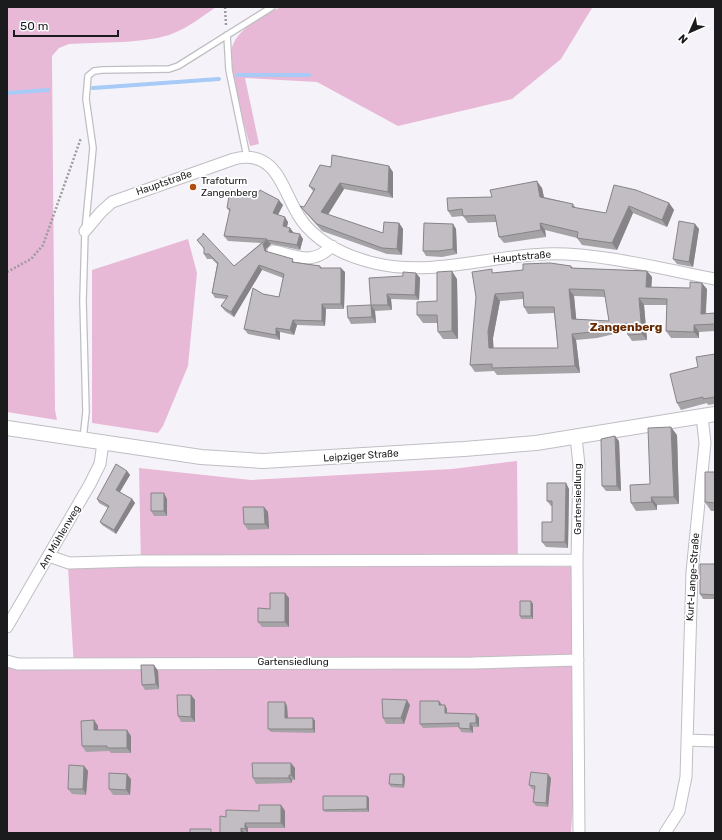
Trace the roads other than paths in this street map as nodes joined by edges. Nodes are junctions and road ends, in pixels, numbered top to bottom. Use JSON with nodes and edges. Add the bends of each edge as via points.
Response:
{"nodes":[{"id":1,"x":272,"y":7,"type":"edge"},
{"id":2,"x":227,"y":35,"type":"junction"},
{"id":3,"x":247,"y":157,"type":"junction"},
{"id":4,"x":85,"y":231,"type":"junction"},
{"id":5,"x":332,"y":246,"type":"junction"},
{"id":6,"x":273,"y":251,"type":"dead end"},
{"id":7,"x":715,"y":279,"type":"edge"},
{"id":8,"x":709,"y":415,"type":"edge"},
{"id":9,"x":7,"y":428,"type":"edge"},
{"id":10,"x":576,"y":437,"type":"junction"},
{"id":11,"x":82,"y":440,"type":"junction"},
{"id":12,"x":103,"y":443,"type":"junction"},
{"id":13,"x":49,"y":556,"type":"junction"},
{"id":14,"x":577,"y":560,"type":"junction"},
{"id":15,"x":7,"y":627,"type":"edge"},
{"id":16,"x":578,"y":660,"type":"junction"},
{"id":17,"x":7,"y":661,"type":"edge"},
{"id":18,"x":687,"y":740,"type":"junction"},
{"id":19,"x":715,"y":741,"type":"edge"},
{"id":20,"x":579,"y":833,"type":"edge"},
{"id":21,"x":665,"y":833,"type":"edge"}],
"edges":[{"from":1,"to":2,"type":"lane"},
{"from":2,"to":3,"type":"lane","via":[[229,70]]},
{"from":2,"to":4,"type":"lane","via":[[186,62],[169,69],[102,70],[94,71],[88,76],[86,99],[94,148]]},
{"from":3,"to":4,"type":"street","name":"Hauptstraße","via":[[234,159],[112,202]]},
{"from":3,"to":5,"type":"street","name":"Hauptstraße","via":[[262,161],[275,172],[304,224]]},
{"from":4,"to":11,"type":"lane","via":[[83,301],[86,412]]},
{"from":5,"to":6,"type":"street","via":[[316,258]]},
{"from":5,"to":7,"type":"street","name":"Hauptstraße","via":[[373,263],[398,267],[560,254],[613,260]]},
{"from":8,"to":10,"type":"street","name":"Leipziger Straße"},
{"from":8,"to":18,"type":"street","name":"Kurt-Lange-Straße","via":[[692,572]]},
{"from":9,"to":11,"type":"street","name":"Leipziger Straße"},
{"from":10,"to":12,"type":"street","name":"Leipziger Straße","via":[[464,449],[263,461],[222,460]]},
{"from":10,"to":14,"type":"street","name":"Gartensiedlung","via":[[579,464]]},
{"from":11,"to":12,"type":"street","name":"Leipziger Straße"},
{"from":12,"to":13,"type":"street","name":"Am Mühlenweg","via":[[97,471]]},
{"from":13,"to":14,"type":"street","via":[[69,563]]},
{"from":13,"to":15,"type":"street","name":"Am Mühlenweg"},
{"from":14,"to":16,"type":"street","name":"Gartensiedlung"},
{"from":16,"to":17,"type":"street","name":"Gartensiedlung","via":[[473,663],[18,664]]},
{"from":16,"to":20,"type":"street","name":"Gartensiedlung"},
{"from":18,"to":19,"type":"street"},
{"from":18,"to":21,"type":"street","name":"Kurt-Lange-Straße","via":[[685,789],[679,811]]}]}
